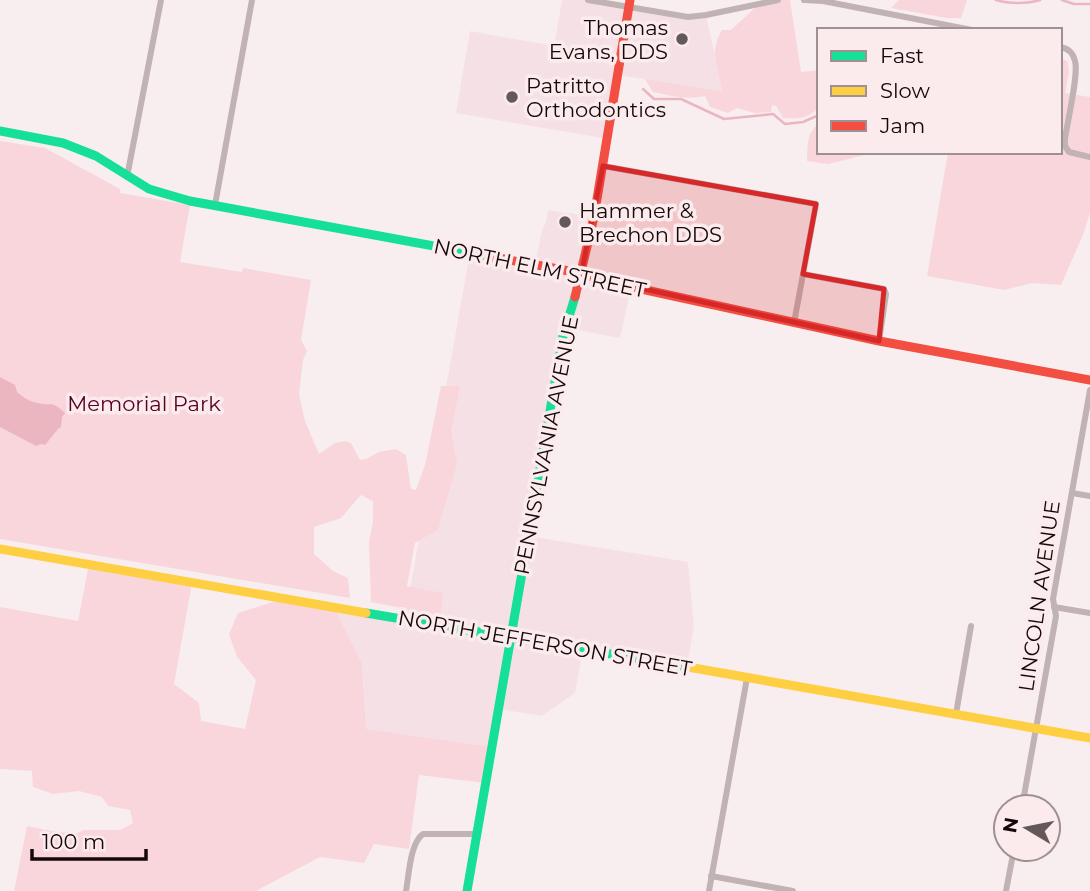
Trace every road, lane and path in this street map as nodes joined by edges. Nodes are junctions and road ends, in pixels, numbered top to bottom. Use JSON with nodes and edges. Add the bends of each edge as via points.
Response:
{"nodes":[{"id":1,"x":161,"y":0,"type":"edge"},
{"id":2,"x":252,"y":0,"type":"edge"},
{"id":3,"x":588,"y":0,"type":"edge"},
{"id":4,"x":778,"y":0,"type":"edge"},
{"id":5,"x":804,"y":0,"type":"edge"},
{"id":6,"x":630,"y":4,"type":"edge"},
{"id":7,"x":962,"y":28,"type":"edge"},
{"id":8,"x":1062,"y":47,"type":"edge"},
{"id":9,"x":0,"y":131,"type":"edge"},
{"id":10,"x":1090,"y":157,"type":"edge"},
{"id":11,"x":603,"y":166,"type":"junction"},
{"id":12,"x":127,"y":177,"type":"junction"},
{"id":13,"x":215,"y":205,"type":"junction"},
{"id":14,"x":803,"y":274,"type":"junction"},
{"id":15,"x":581,"y":275,"type":"junction"},
{"id":16,"x":794,"y":323,"type":"junction"},
{"id":17,"x":878,"y":341,"type":"junction"},
{"id":18,"x":1090,"y":380,"type":"edge"},
{"id":19,"x":1090,"y":390,"type":"edge"},
{"id":20,"x":1072,"y":493,"type":"junction"},
{"id":21,"x":1090,"y":496,"type":"edge"},
{"id":22,"x":0,"y":549,"type":"edge"},
{"id":23,"x":1054,"y":607,"type":"junction"},
{"id":24,"x":1090,"y":613,"type":"edge"},
{"id":25,"x":971,"y":626,"type":"dead end"},
{"id":26,"x":511,"y":636,"type":"junction"},
{"id":27,"x":747,"y":678,"type":"junction"},
{"id":28,"x":956,"y":715,"type":"junction"},
{"id":29,"x":1036,"y":729,"type":"junction"},
{"id":30,"x":1090,"y":738,"type":"edge"},
{"id":31,"x":1024,"y":793,"type":"edge"},
{"id":32,"x":477,"y":834,"type":"junction"},
{"id":33,"x":1011,"y":863,"type":"edge"},
{"id":34,"x":711,"y":876,"type":"junction"},
{"id":35,"x":406,"y":891,"type":"edge"},
{"id":36,"x":467,"y":891,"type":"edge"},
{"id":37,"x":709,"y":891,"type":"edge"},
{"id":38,"x":793,"y":891,"type":"edge"},
{"id":39,"x":1006,"y":891,"type":"edge"}],
"edges":[{"from":1,"to":12,"type":"street"},
{"from":2,"to":13,"type":"street"},
{"from":3,"to":6,"type":"street"},
{"from":4,"to":6,"type":"street","via":[[688,17]]},
{"from":5,"to":7,"type":"street"},
{"from":6,"to":11,"type":"main road","name":"PENNSYLVANIA AVENUE"},
{"from":8,"to":10,"type":"street","via":[[1076,65],[1065,146],[1069,152]]},
{"from":9,"to":12,"type":"main road","name":"NORTH ELM STREET","via":[[62,143],[96,156]]},
{"from":11,"to":14,"type":"street","via":[[816,204]]},
{"from":11,"to":15,"type":"main road","name":"PENNSYLVANIA AVENUE"},
{"from":12,"to":13,"type":"main road","name":"NORTH ELM STREET","via":[[149,189]]},
{"from":13,"to":15,"type":"main road","name":"NORTH ELM STREET"},
{"from":14,"to":16,"type":"street"},
{"from":14,"to":17,"type":"street","via":[[884,289]]},
{"from":15,"to":16,"type":"main road","name":"NORTH ELM STREET"},
{"from":15,"to":26,"type":"main road","name":"PENNSYLVANIA AVENUE","via":[[563,336]]},
{"from":16,"to":17,"type":"main road","name":"NORTH ELM STREET"},
{"from":17,"to":18,"type":"main road","name":"NORTH ELM STREET"},
{"from":19,"to":20,"type":"street","name":"LINCOLN AVENUE"},
{"from":20,"to":21,"type":"street"},
{"from":20,"to":23,"type":"street","name":"LINCOLN AVENUE"},
{"from":22,"to":26,"type":"main road","name":"NORTH JEFFERSON STREET"},
{"from":23,"to":24,"type":"street"},
{"from":23,"to":29,"type":"street","name":"LINCOLN AVENUE"},
{"from":25,"to":28,"type":"street"},
{"from":26,"to":27,"type":"main road","name":"NORTH JEFFERSON STREET"},
{"from":26,"to":32,"type":"main road","name":"PENNSYLVANIA AVENUE"},
{"from":27,"to":28,"type":"main road","name":"NORTH JEFFERSON STREET"},
{"from":27,"to":34,"type":"street"},
{"from":28,"to":29,"type":"main road","name":"NORTH JEFFERSON STREET"},
{"from":29,"to":30,"type":"main road","name":"NORTH JEFFERSON STREET"},
{"from":29,"to":31,"type":"street","name":"LINCOLN AVENUE"},
{"from":32,"to":35,"type":"street","via":[[418,837]]},
{"from":32,"to":36,"type":"main road","name":"PENNSYLVANIA AVENUE"},
{"from":33,"to":39,"type":"street"},
{"from":34,"to":37,"type":"street"},
{"from":34,"to":38,"type":"street"}]}
